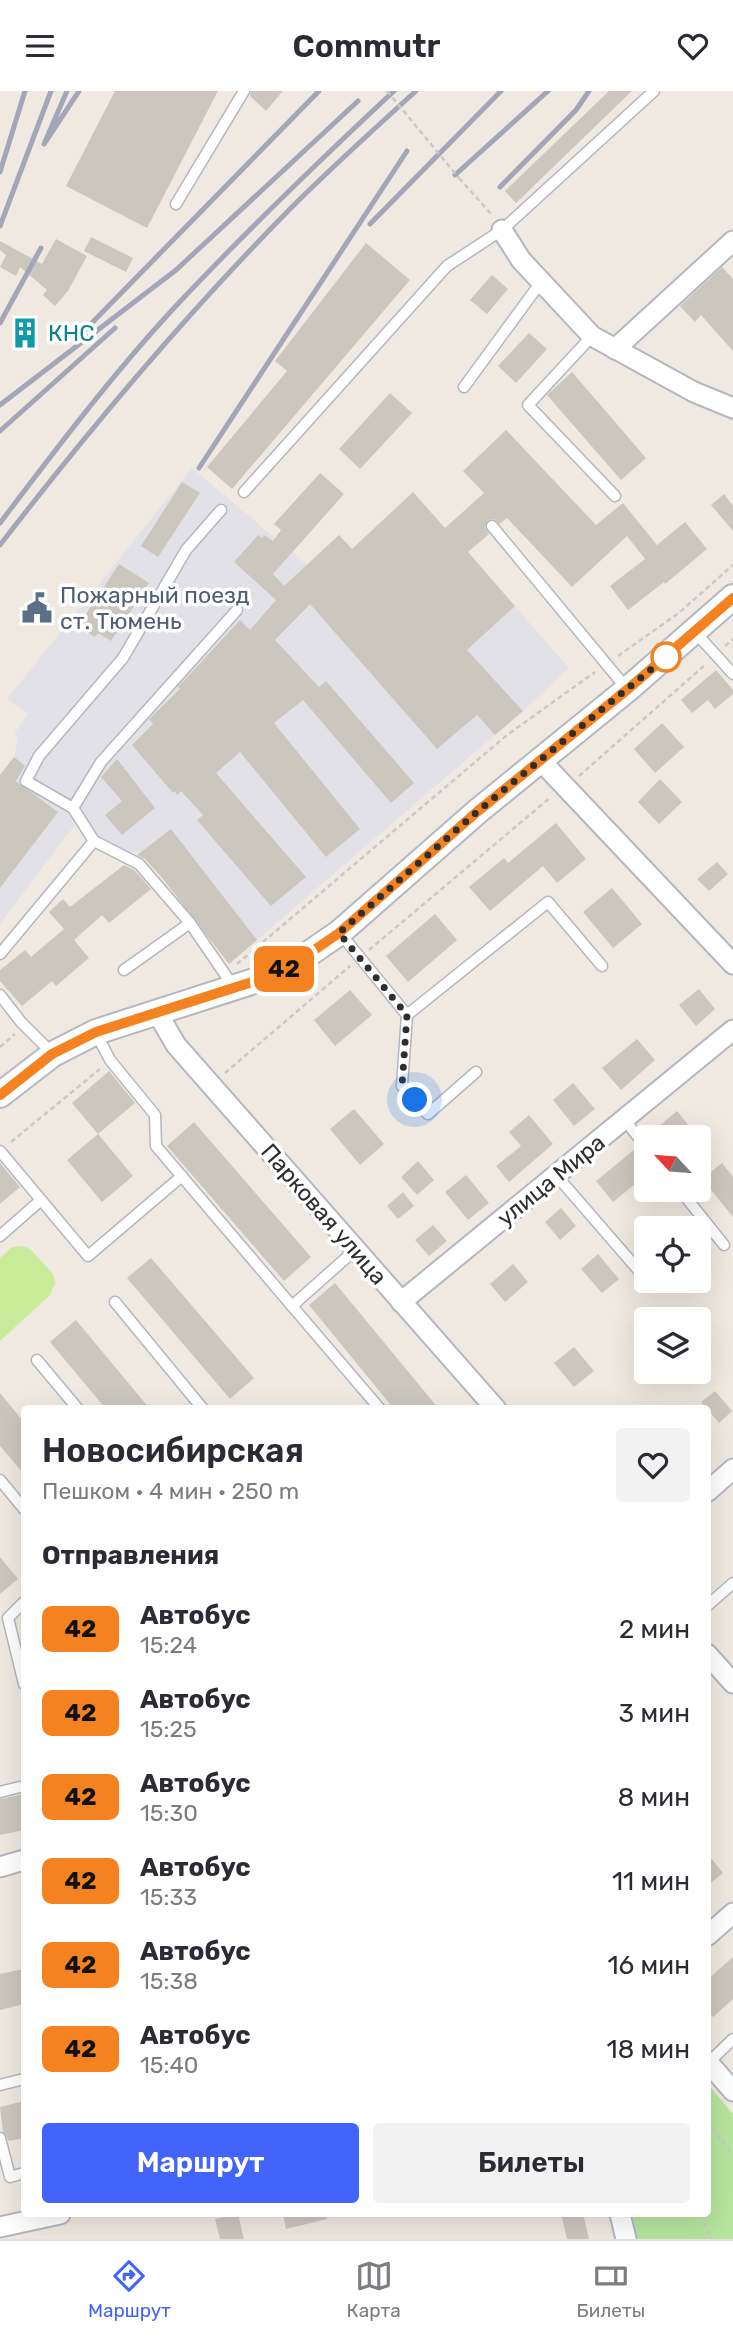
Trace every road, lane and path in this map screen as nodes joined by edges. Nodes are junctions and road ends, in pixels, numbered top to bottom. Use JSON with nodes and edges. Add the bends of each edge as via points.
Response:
{"nodes":[{"id":1,"x":244,"y":91,"type":"edge"},
{"id":2,"x":387,"y":91,"type":"edge"},
{"id":3,"x":654,"y":91,"type":"edge"},
{"id":4,"x":176,"y":204,"type":"dead end"},
{"id":5,"x":500,"y":226,"type":"junction"},
{"id":6,"x":733,"y":241,"type":"edge"},
{"id":7,"x":541,"y":282,"type":"junction"},
{"id":8,"x":592,"y":336,"type":"junction"},
{"id":9,"x":615,"y":349,"type":"junction"},
{"id":10,"x":464,"y":387,"type":"dead end"},
{"id":11,"x":733,"y":408,"type":"edge"},
{"id":12,"x":244,"y":492,"type":"dead end"},
{"id":13,"x":615,"y":496,"type":"dead end"},
{"id":14,"x":221,"y":510,"type":"dead end"},
{"id":15,"x":492,"y":526,"type":"dead end"},
{"id":16,"x":733,"y":565,"type":"edge"},
{"id":17,"x":733,"y":597,"type":"edge"},
{"id":18,"x":237,"y":610,"type":"dead end"},
{"id":19,"x":695,"y":632,"type":"junction"},
{"id":20,"x":733,"y":639,"type":"edge"},
{"id":21,"x":716,"y":655,"type":"junction"},
{"id":22,"x":607,"y":664,"type":"junction"},
{"id":23,"x":733,"y":674,"type":"edge"},
{"id":24,"x":628,"y":689,"type":"junction"},
{"id":25,"x":541,"y":761,"type":"junction"},
{"id":26,"x":565,"y":788,"type":"junction"},
{"id":27,"x":74,"y":808,"type":"junction"},
{"id":28,"x":94,"y":841,"type":"junction"},
{"id":29,"x":190,"y":923,"type":"junction"},
{"id":30,"x":339,"y":933,"type":"junction"},
{"id":31,"x":0,"y":954,"type":"edge"},
{"id":32,"x":360,"y":958,"type":"junction"},
{"id":33,"x":733,"y":964,"type":"edge"},
{"id":34,"x":602,"y":966,"type":"dead end"},
{"id":35,"x":124,"y":970,"type":"dead end"},
{"id":36,"x":229,"y":981,"type":"junction"},
{"id":37,"x":0,"y":995,"type":"edge"},
{"id":38,"x":158,"y":1014,"type":"junction"},
{"id":39,"x":407,"y":1015,"type":"junction"},
{"id":40,"x":733,"y":1030,"type":"edge"},
{"id":41,"x":96,"y":1032,"type":"junction"},
{"id":42,"x":52,"y":1054,"type":"junction"},
{"id":43,"x":110,"y":1060,"type":"junction"},
{"id":44,"x":477,"y":1072,"type":"dead end"},
{"id":45,"x":223,"y":1074,"type":"dead end"},
{"id":46,"x":0,"y":1095,"type":"edge"},
{"id":47,"x":624,"y":1119,"type":"junction"},
{"id":48,"x":634,"y":1132,"type":"edge"},
{"id":49,"x":10,"y":1143,"type":"dead end"},
{"id":50,"x":0,"y":1151,"type":"edge"},
{"id":51,"x":556,"y":1175,"type":"junction"},
{"id":52,"x":182,"y":1176,"type":"junction"},
{"id":53,"x":41,"y":1200,"type":"junction"},
{"id":54,"x":690,"y":1202,"type":"edge"},
{"id":55,"x":0,"y":1236,"type":"edge"},
{"id":56,"x":724,"y":1245,"type":"dead end"},
{"id":57,"x":355,"y":1250,"type":"junction"},
{"id":58,"x":634,"y":1265,"type":"edge"},
{"id":59,"x":115,"y":1302,"type":"dead end"},
{"id":60,"x":401,"y":1302,"type":"junction"},
{"id":61,"x":292,"y":1306,"type":"junction"},
{"id":62,"x":37,"y":1360,"type":"dead end"},
{"id":63,"x":75,"y":1405,"type":"edge"},
{"id":64,"x":200,"y":1405,"type":"edge"},
{"id":65,"x":377,"y":1405,"type":"edge"},
{"id":66,"x":490,"y":1405,"type":"edge"},
{"id":67,"x":733,"y":1469,"type":"edge"},
{"id":68,"x":0,"y":1480,"type":"edge"},
{"id":69,"x":711,"y":1488,"type":"edge"},
{"id":70,"x":21,"y":1505,"type":"edge"},
{"id":71,"x":733,"y":1583,"type":"edge"},
{"id":72,"x":711,"y":1602,"type":"edge"},
{"id":73,"x":21,"y":1605,"type":"edge"},
{"id":74,"x":4,"y":1620,"type":"edge"},
{"id":75,"x":711,"y":1658,"type":"edge"},
{"id":76,"x":21,"y":1674,"type":"edge"},
{"id":77,"x":733,"y":1683,"type":"edge"},
{"id":78,"x":21,"y":1788,"type":"edge"},
{"id":79,"x":0,"y":1792,"type":"edge"},
{"id":80,"x":21,"y":1861,"type":"edge"},
{"id":81,"x":0,"y":1867,"type":"edge"},
{"id":82,"x":733,"y":1913,"type":"edge"},
{"id":83,"x":711,"y":1933,"type":"edge"},
{"id":84,"x":733,"y":2039,"type":"edge"},
{"id":85,"x":711,"y":2059,"type":"edge"},
{"id":86,"x":711,"y":2065,"type":"edge"},
{"id":87,"x":21,"y":2080,"type":"edge"},
{"id":88,"x":0,"y":2085,"type":"edge"},
{"id":89,"x":733,"y":2091,"type":"edge"},
{"id":90,"x":711,"y":2126,"type":"edge"},
{"id":91,"x":0,"y":2137,"type":"edge"},
{"id":92,"x":733,"y":2155,"type":"edge"},
{"id":93,"x":21,"y":2174,"type":"edge"},
{"id":94,"x":46,"y":2217,"type":"edge"},
{"id":95,"x":621,"y":2217,"type":"edge"},
{"id":96,"x":701,"y":2217,"type":"edge"},
{"id":97,"x":0,"y":2227,"type":"edge"},
{"id":98,"x":626,"y":2239,"type":"edge"},
{"id":99,"x":711,"y":2239,"type":"edge"}],
"edges":[{"from":1,"to":4,"type":"lane"},
{"from":2,"to":5,"type":"path","bridge":true},
{"from":3,"to":5,"type":"lane"},
{"from":5,"to":7,"type":"street"},
{"from":5,"to":12,"type":"lane","via":[[446,266]]},
{"from":6,"to":9,"type":"street"},
{"from":7,"to":8,"type":"street"},
{"from":7,"to":10,"type":"lane"},
{"from":8,"to":9,"type":"street"},
{"from":8,"to":13,"type":"lane","via":[[528,405]]},
{"from":9,"to":11,"type":"street","via":[[694,393]]},
{"from":14,"to":27,"type":"lane","via":[[186,550],[123,658],[39,756],[26,781]]},
{"from":15,"to":22,"type":"lane"},
{"from":16,"to":22,"type":"path","via":[[680,612]]},
{"from":17,"to":19,"type":"street"},
{"from":18,"to":27,"type":"lane","via":[[102,762]]},
{"from":19,"to":21,"type":"lane"},
{"from":19,"to":24,"type":"street"},
{"from":20,"to":21,"type":"path"},
{"from":21,"to":23,"type":"lane"},
{"from":21,"to":26,"type":"path"},
{"from":22,"to":24,"type":"lane"},
{"from":22,"to":36,"type":"path","via":[[507,736]]},
{"from":24,"to":25,"type":"street"},
{"from":25,"to":26,"type":"street"},
{"from":25,"to":30,"type":"street"},
{"from":26,"to":32,"type":"path"},
{"from":26,"to":33,"type":"street"},
{"from":27,"to":28,"type":"lane"},
{"from":28,"to":29,"type":"lane","via":[[139,864]]},
{"from":28,"to":31,"type":"lane"},
{"from":29,"to":35,"type":"lane"},
{"from":29,"to":36,"type":"lane"},
{"from":30,"to":32,"type":"lane"},
{"from":30,"to":36,"type":"street","via":[[274,975]]},
{"from":32,"to":39,"type":"lane"},
{"from":32,"to":45,"type":"path"},
{"from":34,"to":39,"type":"lane","via":[[548,902]]},
{"from":36,"to":38,"type":"street"},
{"from":37,"to":42,"type":"lane"},
{"from":38,"to":41,"type":"street"},
{"from":38,"to":57,"type":"street","name":"Парковая улица","via":[[177,1045]]},
{"from":39,"to":44,"type":"lane","via":[[402,1086],[428,1114]]},
{"from":40,"to":47,"type":"street","name":"улица Мира"},
{"from":41,"to":42,"type":"street"},
{"from":41,"to":43,"type":"lane"},
{"from":42,"to":46,"type":"street"},
{"from":43,"to":49,"type":"path"},
{"from":43,"to":52,"type":"lane","via":[[155,1115],[156,1146]]},
{"from":47,"to":48,"type":"lane"},
{"from":47,"to":51,"type":"street","name":"улица Мира"},
{"from":50,"to":53,"type":"lane"},
{"from":51,"to":58,"type":"lane"},
{"from":51,"to":60,"type":"street","name":"улица Мира"},
{"from":52,"to":53,"type":"lane","via":[[88,1256]]},
{"from":52,"to":61,"type":"lane"},
{"from":53,"to":55,"type":"lane"},
{"from":54,"to":56,"type":"lane"},
{"from":57,"to":60,"type":"street","name":"Парковая улица"},
{"from":57,"to":61,"type":"lane"},
{"from":59,"to":64,"type":"lane"},
{"from":60,"to":66,"type":"street","name":"Парковая улица"},
{"from":61,"to":65,"type":"lane"},
{"from":62,"to":63,"type":"lane"},
{"from":67,"to":69,"type":"street"},
{"from":68,"to":70,"type":"lane"},
{"from":71,"to":72,"type":"lane"},
{"from":73,"to":74,"type":"lane"},
{"from":74,"to":76,"type":"lane"},
{"from":75,"to":77,"type":"street"},
{"from":78,"to":79,"type":"lane"},
{"from":80,"to":81,"type":"street"},
{"from":82,"to":83,"type":"street"},
{"from":84,"to":85,"type":"lane"},
{"from":86,"to":89,"type":"street"},
{"from":87,"to":88,"type":"lane"},
{"from":90,"to":92,"type":"path"},
{"from":91,"to":93,"type":"lane","via":[[10,2176]]},
{"from":94,"to":97,"type":"street"},
{"from":95,"to":98,"type":"street"},
{"from":96,"to":99,"type":"path"}]}
